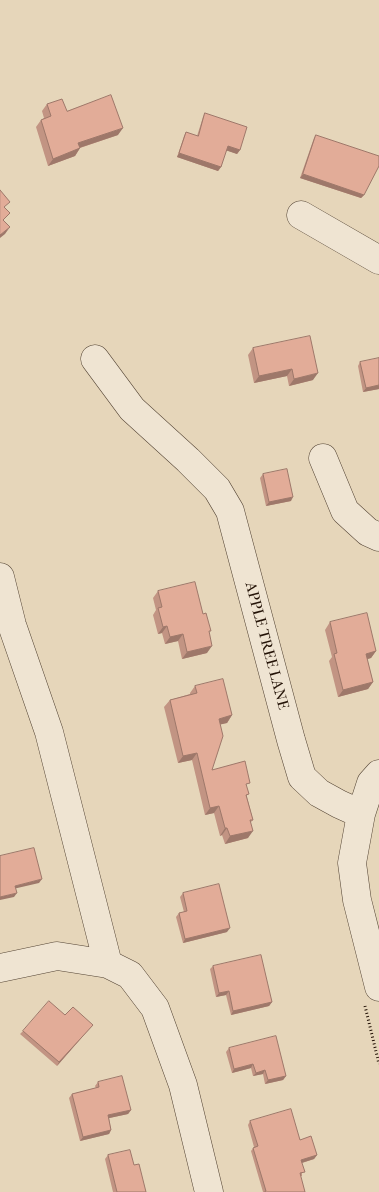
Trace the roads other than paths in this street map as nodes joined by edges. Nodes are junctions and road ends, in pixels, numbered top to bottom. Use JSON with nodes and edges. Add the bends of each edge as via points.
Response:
{"nodes":[{"id":1,"x":301,"y":215,"type":"dead end"},
{"id":2,"x":379,"y":260,"type":"edge"},
{"id":3,"x":95,"y":359,"type":"dead end"},
{"id":4,"x":323,"y":458,"type":"dead end"},
{"id":5,"x":379,"y":537,"type":"edge"},
{"id":6,"x":0,"y":577,"type":"edge"},
{"id":7,"x":6,"y":623,"type":"edge"},
{"id":8,"x":379,"y":774,"type":"edge"},
{"id":9,"x":361,"y":814,"type":"junction"},
{"id":10,"x":108,"y":964,"type":"junction"},
{"id":11,"x":0,"y":968,"type":"edge"},
{"id":12,"x":379,"y":987,"type":"edge"},
{"id":13,"x":209,"y":1192,"type":"edge"}],
"edges":[{"from":1,"to":2,"type":"street"},
{"from":3,"to":9,"type":"street","name":"APPLE TREE LANE","via":[[132,408],[217,489],[230,511],[302,777],[319,793]]},
{"from":4,"to":5,"type":"street","via":[[345,511],[368,532]]},
{"from":6,"to":7,"type":"street"},
{"from":7,"to":10,"type":"street","via":[[49,732]]},
{"from":8,"to":9,"type":"street","via":[[371,783]]},
{"from":9,"to":12,"type":"street","via":[[352,862],[357,900]]},
{"from":10,"to":11,"type":"street","via":[[57,956]]},
{"from":10,"to":13,"type":"street","via":[[130,975],[155,1008],[183,1086]]}]}
